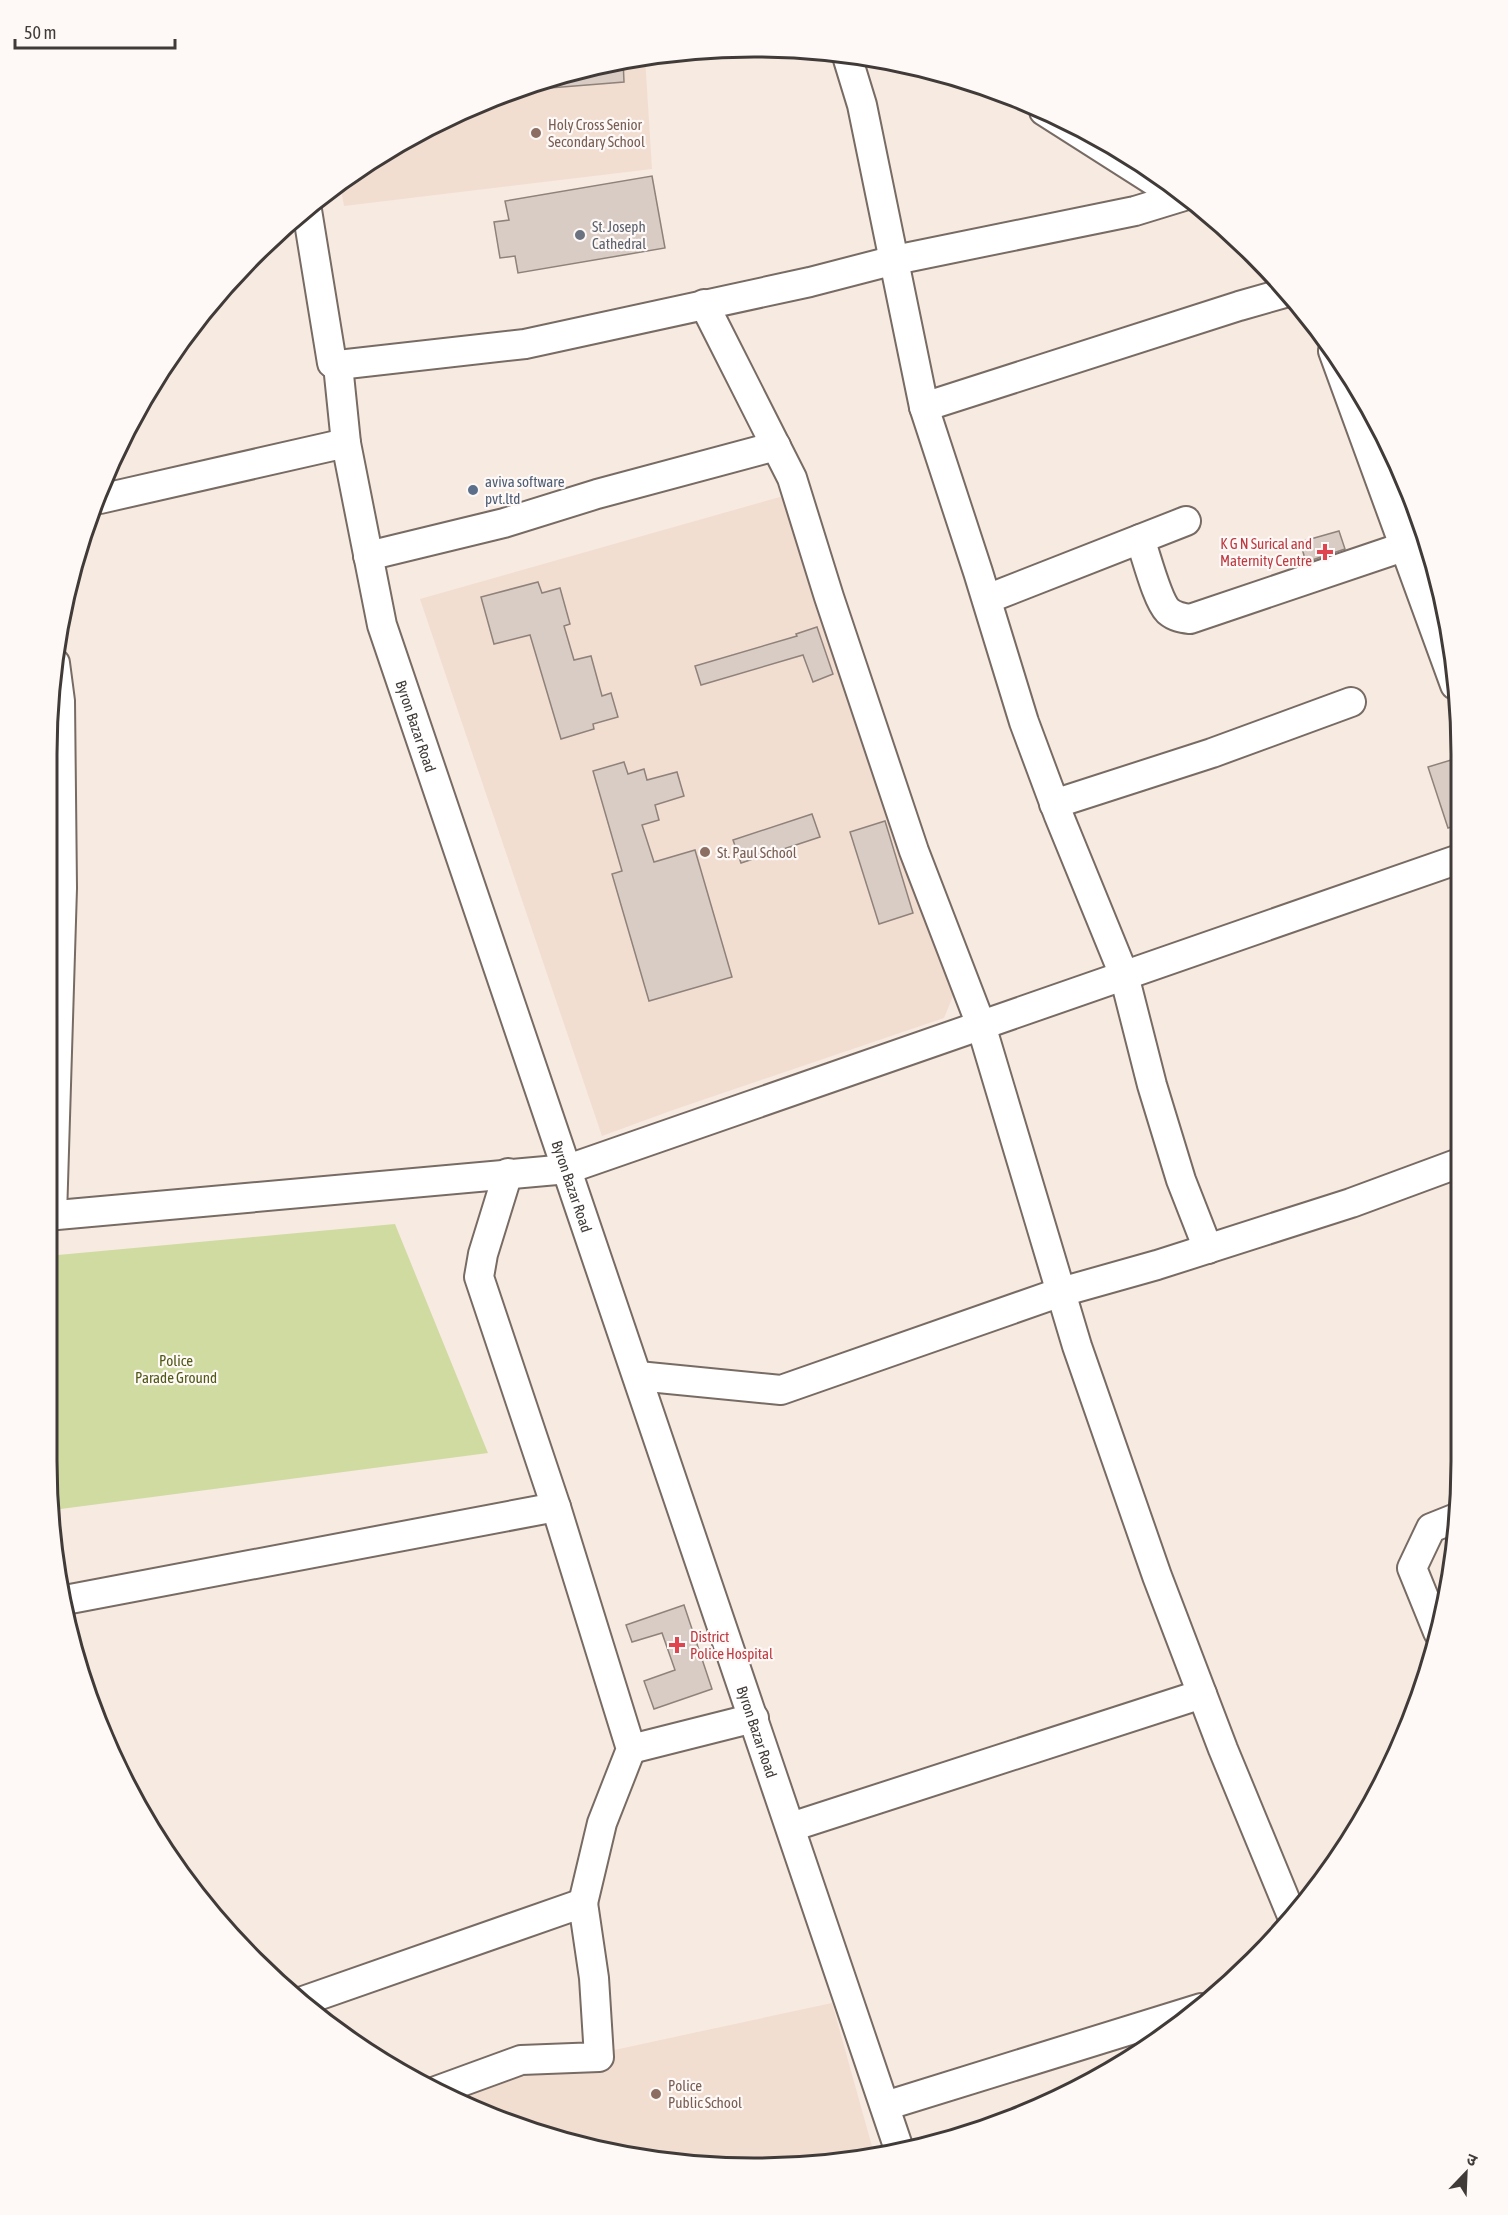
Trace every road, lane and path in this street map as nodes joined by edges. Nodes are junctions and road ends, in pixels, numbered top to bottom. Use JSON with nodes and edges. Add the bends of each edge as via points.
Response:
{"nodes":[{"id":1,"x":849,"y":64,"type":"edge"},
{"id":2,"x":1172,"y":197,"type":"edge"},
{"id":3,"x":308,"y":218,"type":"edge"},
{"id":4,"x":895,"y":260,"type":"junction"},
{"id":5,"x":1279,"y":295,"type":"edge"},
{"id":6,"x":704,"y":304,"type":"junction"},
{"id":7,"x":338,"y":365,"type":"junction"},
{"id":8,"x":924,"y":407,"type":"junction"},
{"id":9,"x":1364,"y":418,"type":"edge"},
{"id":10,"x":346,"y":443,"type":"junction"},
{"id":11,"x":776,"y":446,"type":"junction"},
{"id":12,"x":1383,"y":458,"type":"edge"},
{"id":13,"x":106,"y":498,"type":"edge"},
{"id":14,"x":1186,"y":521,"type":"dead end"},
{"id":15,"x":1140,"y":539,"type":"junction"},
{"id":16,"x":1403,"y":547,"type":"junction"},
{"id":17,"x":368,"y":555,"type":"junction"},
{"id":18,"x":987,"y":599,"type":"junction"},
{"id":19,"x":1444,"y":655,"type":"edge"},
{"id":20,"x":59,"y":695,"type":"edge"},
{"id":21,"x":1351,"y":702,"type":"dead end"},
{"id":22,"x":57,"y":794,"type":"edge"},
{"id":23,"x":1054,"y":804,"type":"junction"},
{"id":24,"x":1451,"y":861,"type":"edge"},
{"id":25,"x":1124,"y":975,"type":"junction"},
{"id":26,"x":981,"y":1025,"type":"junction"},
{"id":27,"x":1451,"y":1166,"type":"edge"},
{"id":28,"x":568,"y":1169,"type":"junction"},
{"id":29,"x":507,"y":1173,"type":"junction"},
{"id":30,"x":57,"y":1215,"type":"edge"},
{"id":31,"x":1208,"y":1249,"type":"junction"},
{"id":32,"x":1061,"y":1292,"type":"junction"},
{"id":33,"x":638,"y":1376,"type":"junction"},
{"id":34,"x":556,"y":1507,"type":"junction"},
{"id":35,"x":1448,"y":1521,"type":"edge"},
{"id":36,"x":70,"y":1599,"type":"edge"},
{"id":37,"x":1433,"y":1619,"type":"edge"},
{"id":38,"x":1202,"y":1694,"type":"junction"},
{"id":39,"x":754,"y":1718,"type":"junction"},
{"id":40,"x":631,"y":1749,"type":"junction"},
{"id":41,"x":791,"y":1827,"type":"junction"},
{"id":42,"x":583,"y":1903,"type":"junction"},
{"id":43,"x":1289,"y":1908,"type":"edge"},
{"id":44,"x":311,"y":1998,"type":"edge"},
{"id":45,"x":1175,"y":2016,"type":"edge"},
{"id":46,"x":448,"y":2087,"type":"edge"},
{"id":47,"x":885,"y":2106,"type":"junction"},
{"id":48,"x":897,"y":2143,"type":"edge"}],
"edges":[{"from":1,"to":4,"type":"street"},
{"from":2,"to":4,"type":"street","via":[[1135,211]]},
{"from":3,"to":7,"type":"street","name":"Byron Bazar Road","via":[[332,363]]},
{"from":4,"to":6,"type":"street"},
{"from":4,"to":8,"type":"street"},
{"from":5,"to":8,"type":"street"},
{"from":6,"to":7,"type":"street","via":[[525,344]]},
{"from":6,"to":11,"type":"street"},
{"from":7,"to":10,"type":"street","name":"Byron Bazar Road"},
{"from":8,"to":18,"type":"street"},
{"from":9,"to":12,"type":"street"},
{"from":10,"to":13,"type":"street"},
{"from":10,"to":17,"type":"street","name":"Byron Bazar Road"},
{"from":11,"to":17,"type":"street","via":[[504,523]]},
{"from":11,"to":26,"type":"street","via":[[792,478],[914,851]]},
{"from":12,"to":16,"type":"street"},
{"from":14,"to":15,"type":"street"},
{"from":15,"to":16,"type":"street","via":[[1167,610],[1178,618],[1190,619]]},
{"from":15,"to":18,"type":"street"},
{"from":16,"to":19,"type":"street"},
{"from":17,"to":28,"type":"street","name":"Byron Bazar Road","via":[[386,636]]},
{"from":18,"to":23,"type":"street","via":[[1023,722]]},
{"from":20,"to":22,"type":"street"},
{"from":21,"to":23,"type":"street","via":[[1212,753]]},
{"from":23,"to":25,"type":"street"},
{"from":24,"to":25,"type":"street"},
{"from":25,"to":26,"type":"street"},
{"from":25,"to":31,"type":"street","via":[[1181,1180]]},
{"from":26,"to":28,"type":"street"},
{"from":26,"to":32,"type":"street"},
{"from":27,"to":31,"type":"street"},
{"from":28,"to":29,"type":"street"},
{"from":28,"to":33,"type":"street","name":"Byron Bazar Road"},
{"from":29,"to":30,"type":"street"},
{"from":29,"to":34,"type":"street","via":[[478,1277]]},
{"from":31,"to":32,"type":"street"},
{"from":32,"to":33,"type":"street","via":[[781,1390]]},
{"from":32,"to":38,"type":"street","via":[[1156,1576]]},
{"from":33,"to":39,"type":"street","name":"Byron Bazar Road"},
{"from":34,"to":36,"type":"street"},
{"from":34,"to":40,"type":"street"},
{"from":35,"to":37,"type":"street","via":[[1431,1528],[1412,1568]]},
{"from":38,"to":41,"type":"street"},
{"from":38,"to":43,"type":"street"},
{"from":39,"to":40,"type":"street"},
{"from":39,"to":41,"type":"street","name":"Byron Bazar Road"},
{"from":40,"to":42,"type":"street","via":[[602,1823]]},
{"from":41,"to":47,"type":"street","name":"Byron Bazar Road"},
{"from":42,"to":44,"type":"street"},
{"from":42,"to":46,"type":"street","via":[[594,1978],[599,2057],[521,2060]]},
{"from":45,"to":47,"type":"street"},
{"from":47,"to":48,"type":"street","name":"Byron Bazar Road"}]}
